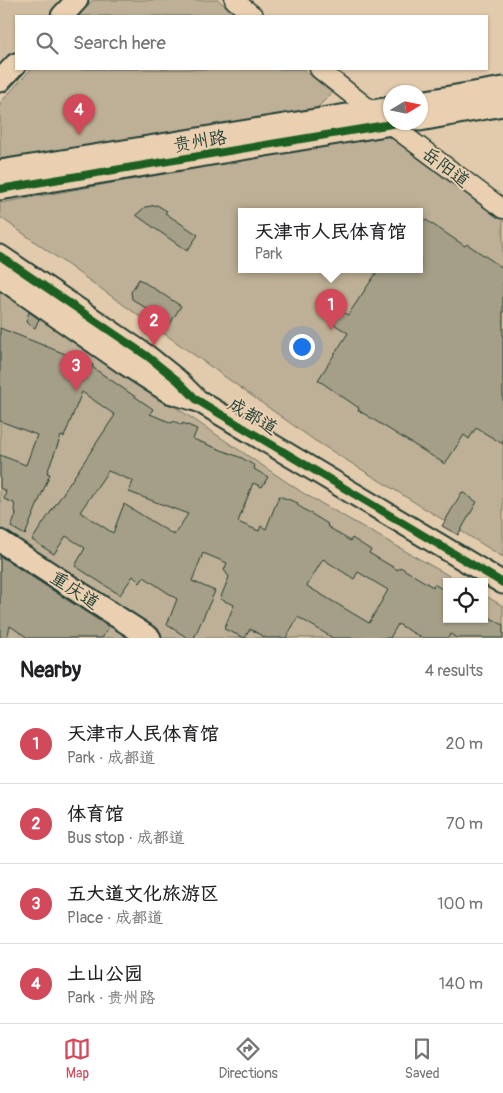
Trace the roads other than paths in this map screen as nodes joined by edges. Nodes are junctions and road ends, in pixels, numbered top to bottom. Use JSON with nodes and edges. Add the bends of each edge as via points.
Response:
{"nodes":[{"id":1,"x":77,"y":0,"type":"edge"},
{"id":2,"x":234,"y":0,"type":"edge"},
{"id":3,"x":63,"y":15,"type":"edge"},
{"id":4,"x":253,"y":15,"type":"edge"},
{"id":5,"x":15,"y":65,"type":"edge"},
{"id":6,"x":320,"y":70,"type":"edge"},
{"id":7,"x":0,"y":81,"type":"edge"},
{"id":8,"x":503,"y":88,"type":"edge"},
{"id":9,"x":428,"y":101,"type":"edge"},
{"id":10,"x":503,"y":105,"type":"edge"},
{"id":11,"x":383,"y":113,"type":"edge"},
{"id":12,"x":383,"y":118,"type":"edge"},
{"id":13,"x":383,"y":118,"type":"edge"},
{"id":14,"x":428,"y":119,"type":"edge"},
{"id":15,"x":405,"y":130,"type":"edge"},
{"id":16,"x":0,"y":171,"type":"edge"},
{"id":17,"x":0,"y":189,"type":"edge"},
{"id":18,"x":503,"y":209,"type":"edge"},
{"id":19,"x":0,"y":256,"type":"edge"},
{"id":20,"x":0,"y":277,"type":"edge"},
{"id":21,"x":198,"y":400,"type":"junction"},
{"id":22,"x":0,"y":541,"type":"edge"},
{"id":23,"x":503,"y":582,"type":"edge"},
{"id":24,"x":150,"y":638,"type":"edge"}],
"edges":[{"from":1,"to":3,"type":"street"},
{"from":2,"to":4,"type":"street"},
{"from":5,"to":7,"type":"street"},
{"from":6,"to":11,"type":"street","name":"岳阳道"},
{"from":8,"to":9,"type":"street"},
{"from":10,"to":14,"type":"street"},
{"from":12,"to":16,"type":"street","name":"贵州路"},
{"from":13,"to":17,"type":"street","name":"贵州路"},
{"from":15,"to":18,"type":"street","name":"岳阳道"},
{"from":19,"to":21,"type":"street","name":"成都道","via":[[147,356]]},
{"from":20,"to":21,"type":"street","name":"成都道","via":[[169,392]]},
{"from":21,"to":23,"type":"street","name":"成都道"},
{"from":22,"to":24,"type":"street","name":"重庆道"}]}
